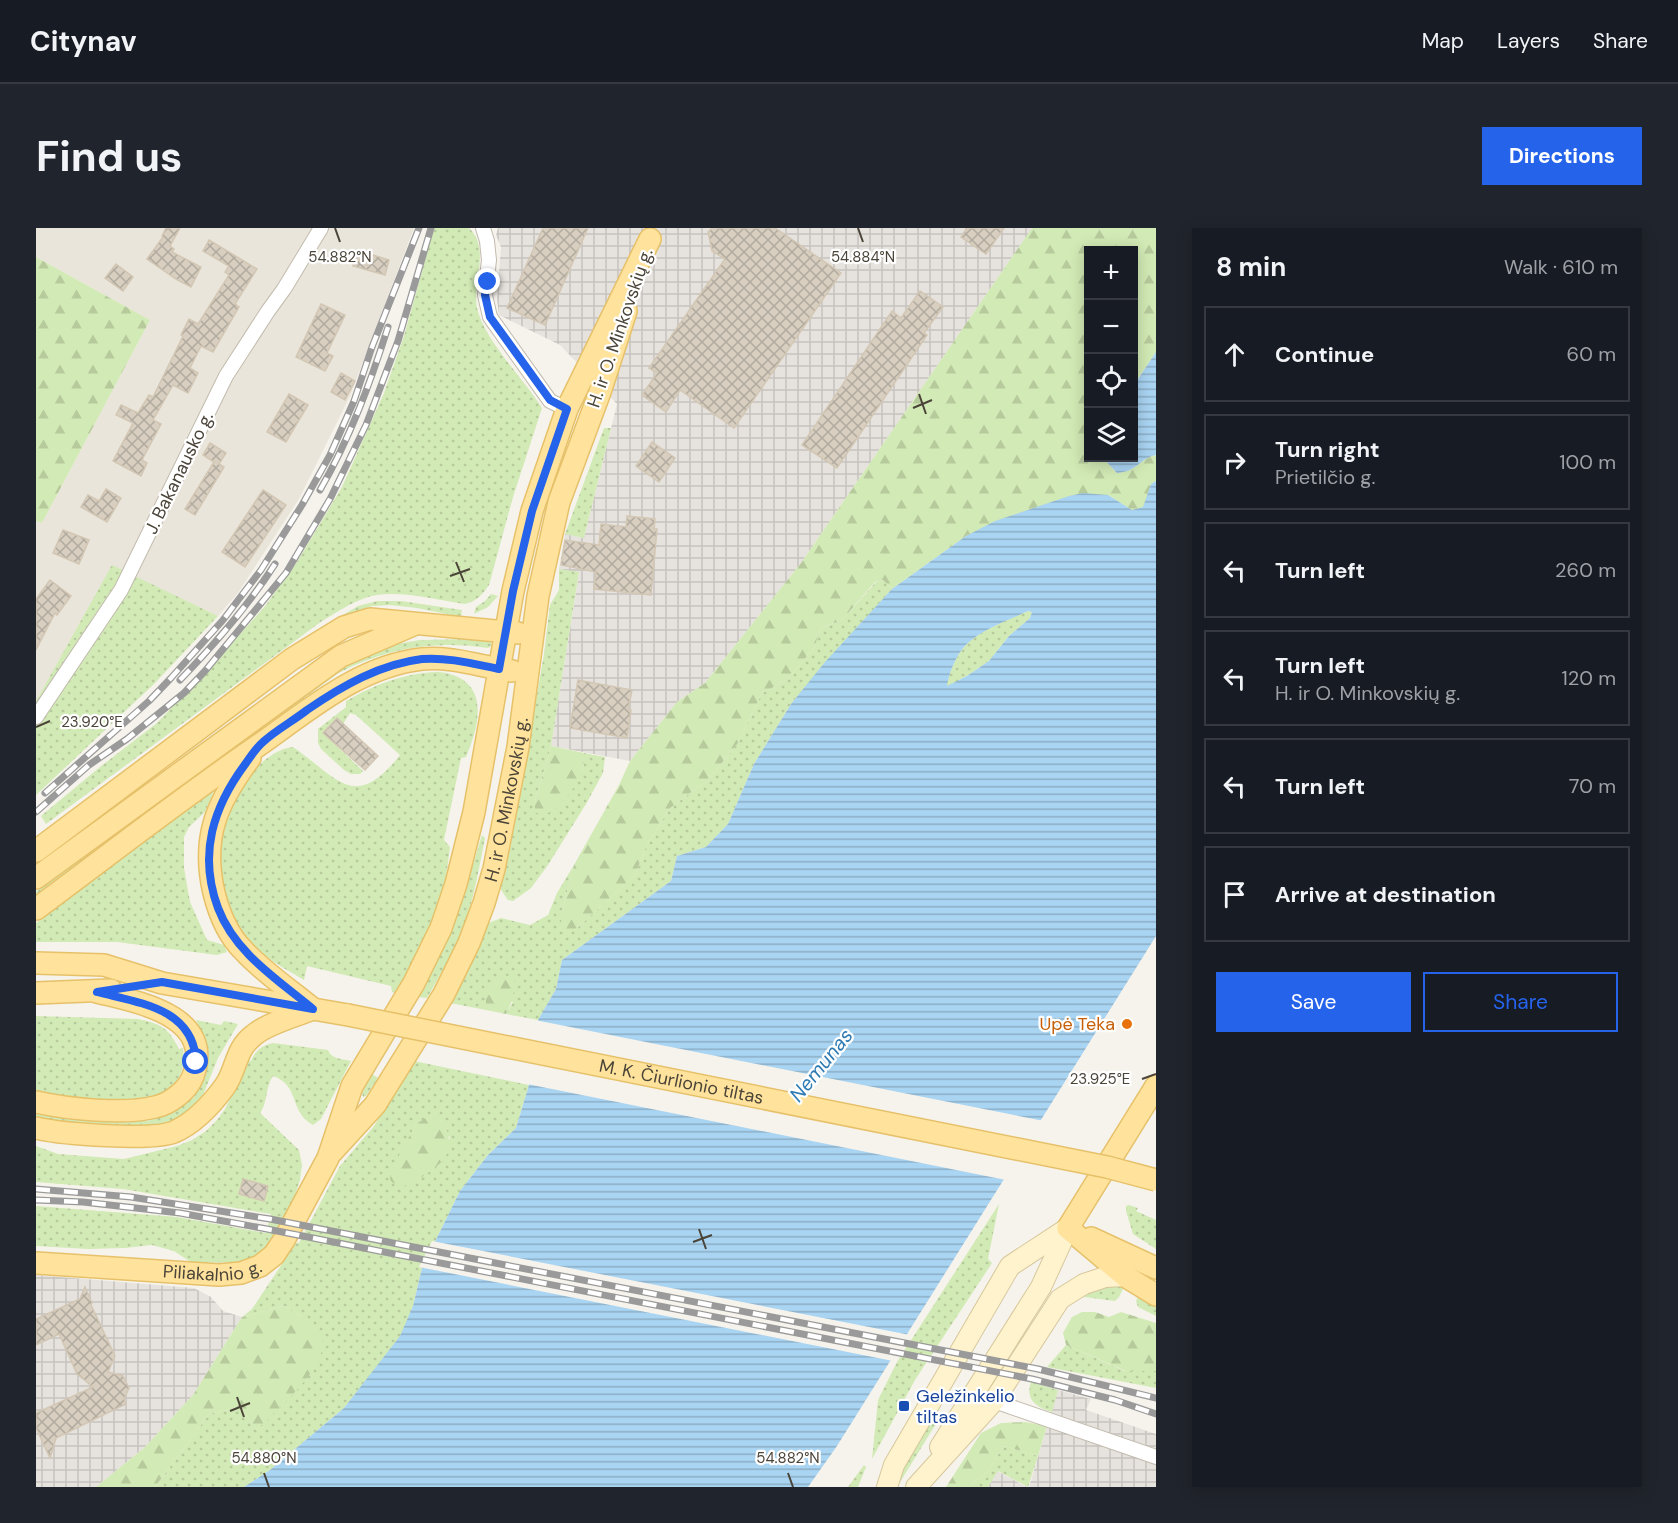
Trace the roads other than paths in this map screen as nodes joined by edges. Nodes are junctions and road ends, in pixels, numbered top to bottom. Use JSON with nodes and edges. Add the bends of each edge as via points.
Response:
{"nodes":[{"id":1,"x":321,"y":228,"type":"edge"},
{"id":2,"x":483,"y":228,"type":"edge"},
{"id":3,"x":567,"y":409,"type":"junction"},
{"id":4,"x":416,"y":624,"type":"junction"},
{"id":5,"x":506,"y":631,"type":"junction"},
{"id":6,"x":533,"y":636,"type":"junction"},
{"id":7,"x":499,"y":669,"type":"junction"},
{"id":8,"x":528,"y":673,"type":"junction"},
{"id":9,"x":36,"y":717,"type":"edge"},
{"id":10,"x":262,"y":742,"type":"junction"},
{"id":11,"x":36,"y":851,"type":"edge"},
{"id":12,"x":36,"y":878,"type":"edge"},
{"id":13,"x":36,"y":909,"type":"edge"},
{"id":14,"x":38,"y":963,"type":"edge"},
{"id":15,"x":162,"y":982,"type":"junction"},
{"id":16,"x":97,"y":992,"type":"junction"},
{"id":17,"x":36,"y":993,"type":"edge"},
{"id":18,"x":313,"y":1009,"type":"junction"},
{"id":19,"x":1156,"y":1086,"type":"edge"},
{"id":20,"x":36,"y":1102,"type":"edge"},
{"id":21,"x":36,"y":1128,"type":"edge"},
{"id":22,"x":328,"y":1158,"type":"junction"},
{"id":23,"x":1156,"y":1180,"type":"edge"},
{"id":24,"x":1068,"y":1228,"type":"junction"},
{"id":25,"x":36,"y":1263,"type":"edge"},
{"id":26,"x":1156,"y":1268,"type":"edge"},
{"id":27,"x":1125,"y":1276,"type":"junction"},
{"id":28,"x":1156,"y":1295,"type":"edge"},
{"id":29,"x":994,"y":1401,"type":"junction"},
{"id":30,"x":1156,"y":1457,"type":"edge"},
{"id":31,"x":887,"y":1487,"type":"edge"},
{"id":32,"x":915,"y":1487,"type":"edge"}],
"edges":[{"from":1,"to":9,"type":"street","name":"J. Bakanausko g.","via":[[226,376],[121,590]]},
{"from":2,"to":3,"type":"street","via":[[489,260],[485,295],[490,317],[550,400]]},
{"from":3,"to":5,"type":"main road","name":"H. ir O. Minkovskių g.","via":[[532,511]]},
{"from":3,"to":6,"type":"main road","name":"H. ir O. Minkovskių g.","via":[[650,239],[559,502]]},
{"from":4,"to":5,"type":"main road"},
{"from":4,"to":11,"type":"main road","via":[[370,619],[324,638]]},
{"from":4,"to":12,"type":"main road","via":[[341,656]]},
{"from":5,"to":6,"type":"main road"},
{"from":5,"to":7,"type":"main road","name":"H. ir O. Minkovskių g."},
{"from":6,"to":8,"type":"main road","name":"H. ir O. Minkovskių g."},
{"from":7,"to":8,"type":"main road"},
{"from":7,"to":10,"type":"main road","via":[[447,659],[393,665],[323,699]]},
{"from":7,"to":22,"type":"main road","name":"H. ir O. Minkovskių g.","via":[[474,812],[441,928],[414,983],[352,1086]]},
{"from":8,"to":22,"type":"main road","name":"H. ir O. Minkovskių g.","via":[[494,869],[469,944],[444,994],[375,1105]]},
{"from":10,"to":13,"type":"main road"},
{"from":10,"to":18,"type":"main road","via":[[230,785],[220,807],[210,836],[209,872],[230,933],[243,950]]},
{"from":14,"to":15,"type":"main road","via":[[104,964]]},
{"from":15,"to":16,"type":"main road"},
{"from":15,"to":18,"type":"main road","name":"M. K. Čiurlionio tiltas"},
{"from":16,"to":17,"type":"main road"},
{"from":16,"to":20,"type":"main road","via":[[159,1010],[186,1027],[195,1047],[193,1077],[184,1090],[156,1107],[101,1110]]},
{"from":18,"to":21,"type":"main road","via":[[254,1035],[241,1049],[226,1084],[193,1121],[173,1132],[155,1136]]},
{"from":18,"to":23,"type":"main road","name":"M. K. Čiurlionio tiltas","bridge":true},
{"from":19,"to":24,"type":"main road"},
{"from":22,"to":25,"type":"main road","name":"Piliakalnio g.","via":[[279,1248],[251,1270],[219,1275]]},
{"from":24,"to":26,"type":"main road"},
{"from":24,"to":27,"type":"main road"},
{"from":24,"to":31,"type":"main road","via":[[1010,1266],[894,1465]]},
{"from":24,"to":32,"type":"main road","via":[[1041,1287]]},
{"from":27,"to":28,"type":"main road"},
{"from":27,"to":29,"type":"main road","via":[[1084,1284],[1060,1299]]},
{"from":29,"to":30,"type":"street"},
{"from":29,"to":32,"type":"main road"}]}
